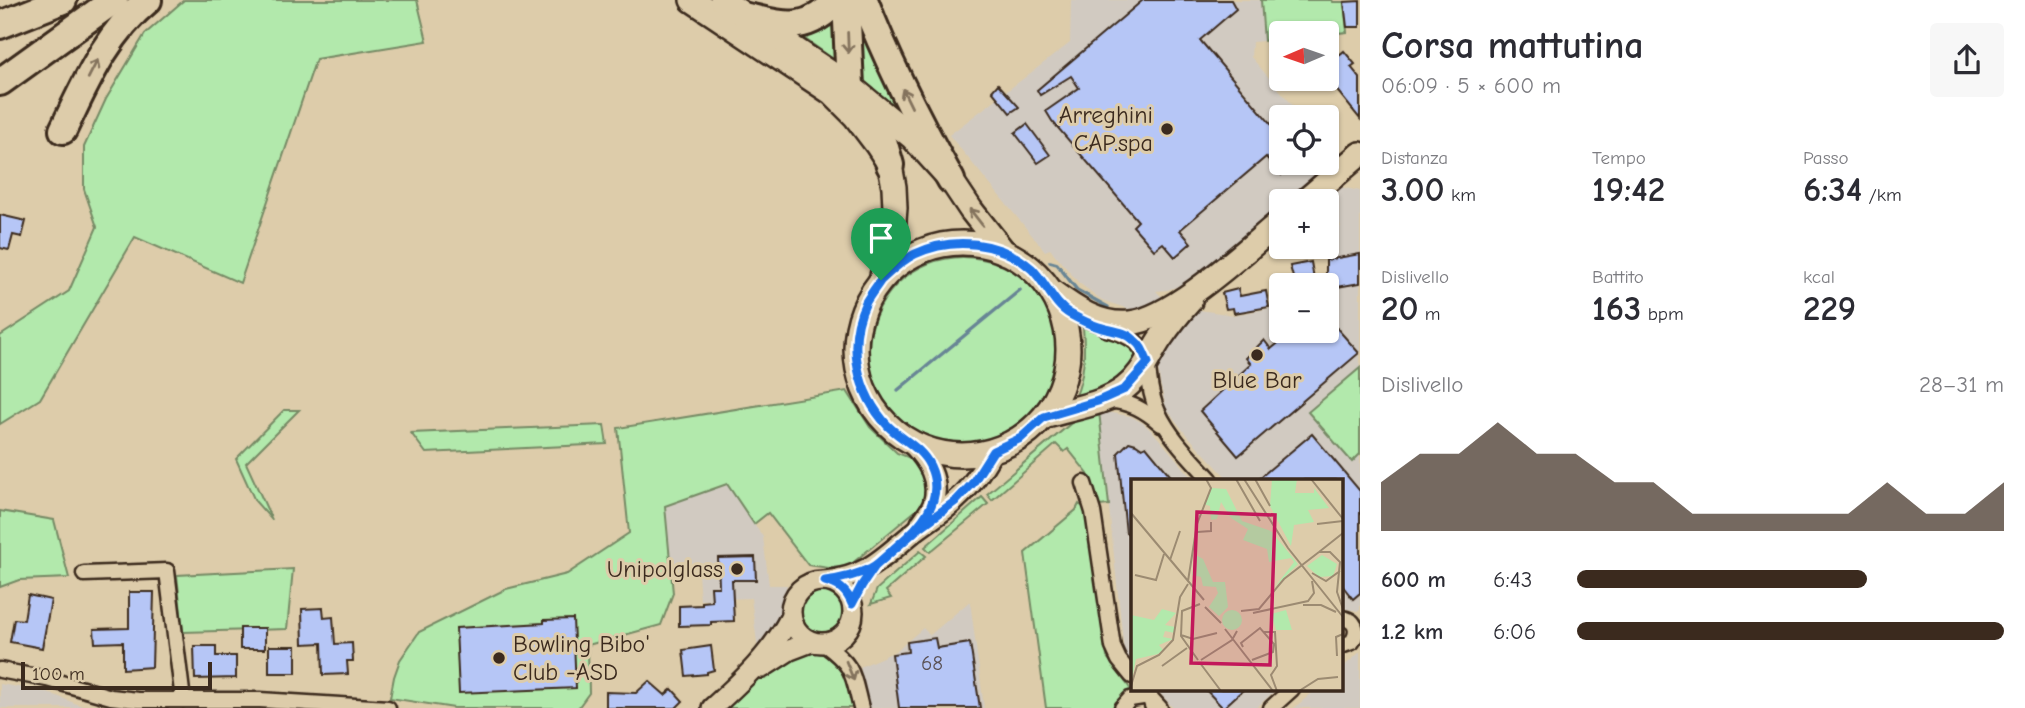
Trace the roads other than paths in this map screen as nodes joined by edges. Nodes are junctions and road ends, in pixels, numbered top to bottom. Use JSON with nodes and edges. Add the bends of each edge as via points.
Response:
{"nodes":[{"id":1,"x":63,"y":0,"type":"edge"},
{"id":2,"x":89,"y":0,"type":"edge"},
{"id":3,"x":114,"y":0,"type":"edge"},
{"id":4,"x":148,"y":0,"type":"edge"},
{"id":5,"x":692,"y":0,"type":"edge"},
{"id":6,"x":722,"y":0,"type":"edge"},
{"id":7,"x":837,"y":0,"type":"edge"},
{"id":8,"x":846,"y":0,"type":"edge"},
{"id":9,"x":864,"y":0,"type":"edge"},
{"id":10,"x":747,"y":17,"type":"junction"},
{"id":11,"x":0,"y":25,"type":"edge"},
{"id":12,"x":0,"y":64,"type":"edge"},
{"id":13,"x":0,"y":82,"type":"edge"},
{"id":14,"x":850,"y":86,"type":"junction"},
{"id":15,"x":63,"y":130,"type":"dead end"},
{"id":16,"x":1360,"y":153,"type":"edge"},
{"id":17,"x":890,"y":165,"type":"junction"},
{"id":18,"x":951,"y":180,"type":"junction"},
{"id":19,"x":1319,"y":189,"type":"edge"},
{"id":20,"x":1269,"y":231,"type":"edge"},
{"id":21,"x":1004,"y":252,"type":"junction"},
{"id":22,"x":881,"y":280,"type":"junction"},
{"id":23,"x":1207,"y":282,"type":"junction"},
{"id":24,"x":1054,"y":298,"type":"junction"},
{"id":25,"x":1148,"y":363,"type":"junction"},
{"id":26,"x":1098,"y":401,"type":"junction"},
{"id":27,"x":1044,"y":417,"type":"junction"},
{"id":28,"x":1168,"y":429,"type":"junction"},
{"id":29,"x":912,"y":443,"type":"junction"},
{"id":30,"x":993,"y":451,"type":"junction"},
{"id":31,"x":1208,"y":479,"type":"edge"},
{"id":32,"x":1084,"y":483,"type":"dead end"},
{"id":33,"x":915,"y":531,"type":"junction"},
{"id":34,"x":875,"y":566,"type":"junction"},
{"id":35,"x":84,"y":574,"type":"dead end"},
{"id":36,"x":825,"y":581,"type":"junction"},
{"id":37,"x":852,"y":604,"type":"junction"},
{"id":38,"x":791,"y":616,"type":"junction"},
{"id":39,"x":1342,"y":618,"type":"edge"},
{"id":40,"x":1358,"y":628,"type":"edge"},
{"id":41,"x":818,"y":643,"type":"junction"},
{"id":42,"x":1342,"y":646,"type":"edge"},
{"id":43,"x":0,"y":670,"type":"edge"},
{"id":44,"x":1131,"y":675,"type":"edge"},
{"id":45,"x":746,"y":677,"type":"junction"},
{"id":46,"x":1291,"y":690,"type":"edge"},
{"id":47,"x":1149,"y":697,"type":"edge"},
{"id":48,"x":183,"y":700,"type":"junction"},
{"id":49,"x":388,"y":708,"type":"edge"},
{"id":50,"x":712,"y":708,"type":"edge"},
{"id":51,"x":860,"y":708,"type":"edge"},
{"id":52,"x":1122,"y":708,"type":"edge"},
{"id":53,"x":1160,"y":708,"type":"edge"},
{"id":54,"x":1271,"y":708,"type":"edge"}],
"edges":[{"from":1,"to":11,"type":"highway"},
{"from":2,"to":12,"type":"highway"},
{"from":3,"to":13,"type":"highway"},
{"from":15,"to":4,"type":"highway","one_way":true,"via":[[100,57],[129,15]]},
{"from":5,"to":17,"type":"main road","via":[[832,93]]},
{"from":6,"to":10,"type":"main road"},
{"from":7,"to":10,"type":"highway","via":[[805,23],[785,26]]},
{"from":8,"to":14,"type":"highway","one_way":true},
{"from":18,"to":9,"type":"highway","one_way":true,"via":[[916,118]]},
{"from":10,"to":14,"type":"main road"},
{"from":14,"to":17,"type":"highway","via":[[884,144]]},
{"from":14,"to":18,"type":"main road","via":[[912,137]]},
{"from":16,"to":19,"type":"main road"},
{"from":17,"to":22,"type":"main road","via":[[894,221]]},
{"from":21,"to":18,"type":"main road","one_way":true},
{"from":20,"to":23,"type":"main road"},
{"from":21,"to":22,"type":"main road","via":[[973,243],[932,247],[896,266]]},
{"from":21,"to":24,"type":"main road","via":[[1029,267]]},
{"from":22,"to":29,"type":"main road","via":[[866,303],[856,356],[873,407],[890,428]]},
{"from":23,"to":24,"type":"main road","via":[[1159,313],[1130,323],[1100,320]]},
{"from":23,"to":25,"type":"main road","via":[[1175,318]]},
{"from":24,"to":25,"type":"street","via":[[1090,324],[1133,338]]},
{"from":24,"to":27,"type":"main road","via":[[1067,335],[1067,364],[1059,392]]},
{"from":25,"to":26,"type":"main road","via":[[1125,389]]},
{"from":25,"to":28,"type":"street","via":[[1153,397]]},
{"from":26,"to":27,"type":"main road"},
{"from":26,"to":28,"type":"street","via":[[1135,406]]},
{"from":27,"to":30,"type":"main road","via":[[1021,438]]},
{"from":28,"to":31,"type":"street"},
{"from":29,"to":30,"type":"main road","via":[[952,455]]},
{"from":29,"to":33,"type":"main road","via":[[930,465],[935,493],[933,505]]},
{"from":30,"to":33,"type":"main road","via":[[957,500]]},
{"from":32,"to":44,"type":"street","via":[[1093,512],[1113,647]]},
{"from":33,"to":34,"type":"main road"},
{"from":34,"to":36,"type":"main road"},
{"from":34,"to":37,"type":"main road"},
{"from":35,"to":48,"type":"street","via":[[167,571]]},
{"from":36,"to":37,"type":"main road","via":[[839,586]]},
{"from":36,"to":38,"type":"main road","via":[[803,587],[793,600]]},
{"from":37,"to":41,"type":"main road","via":[[849,628],[836,640]]},
{"from":38,"to":41,"type":"main road","via":[[795,629]]},
{"from":38,"to":45,"type":"main road"},
{"from":39,"to":40,"type":"street"},
{"from":40,"to":42,"type":"street","via":[[1352,642]]},
{"from":41,"to":45,"type":"main road","via":[[790,650]]},
{"from":41,"to":51,"type":"street","one_way":true,"via":[[851,668]]},
{"from":43,"to":48,"type":"street","via":[[111,697]]},
{"from":45,"to":50,"type":"main road"},
{"from":46,"to":54,"type":"street"},
{"from":47,"to":52,"type":"street","via":[[1130,699]]},
{"from":47,"to":53,"type":"street"},
{"from":48,"to":49,"type":"street","via":[[260,699]]}]}
